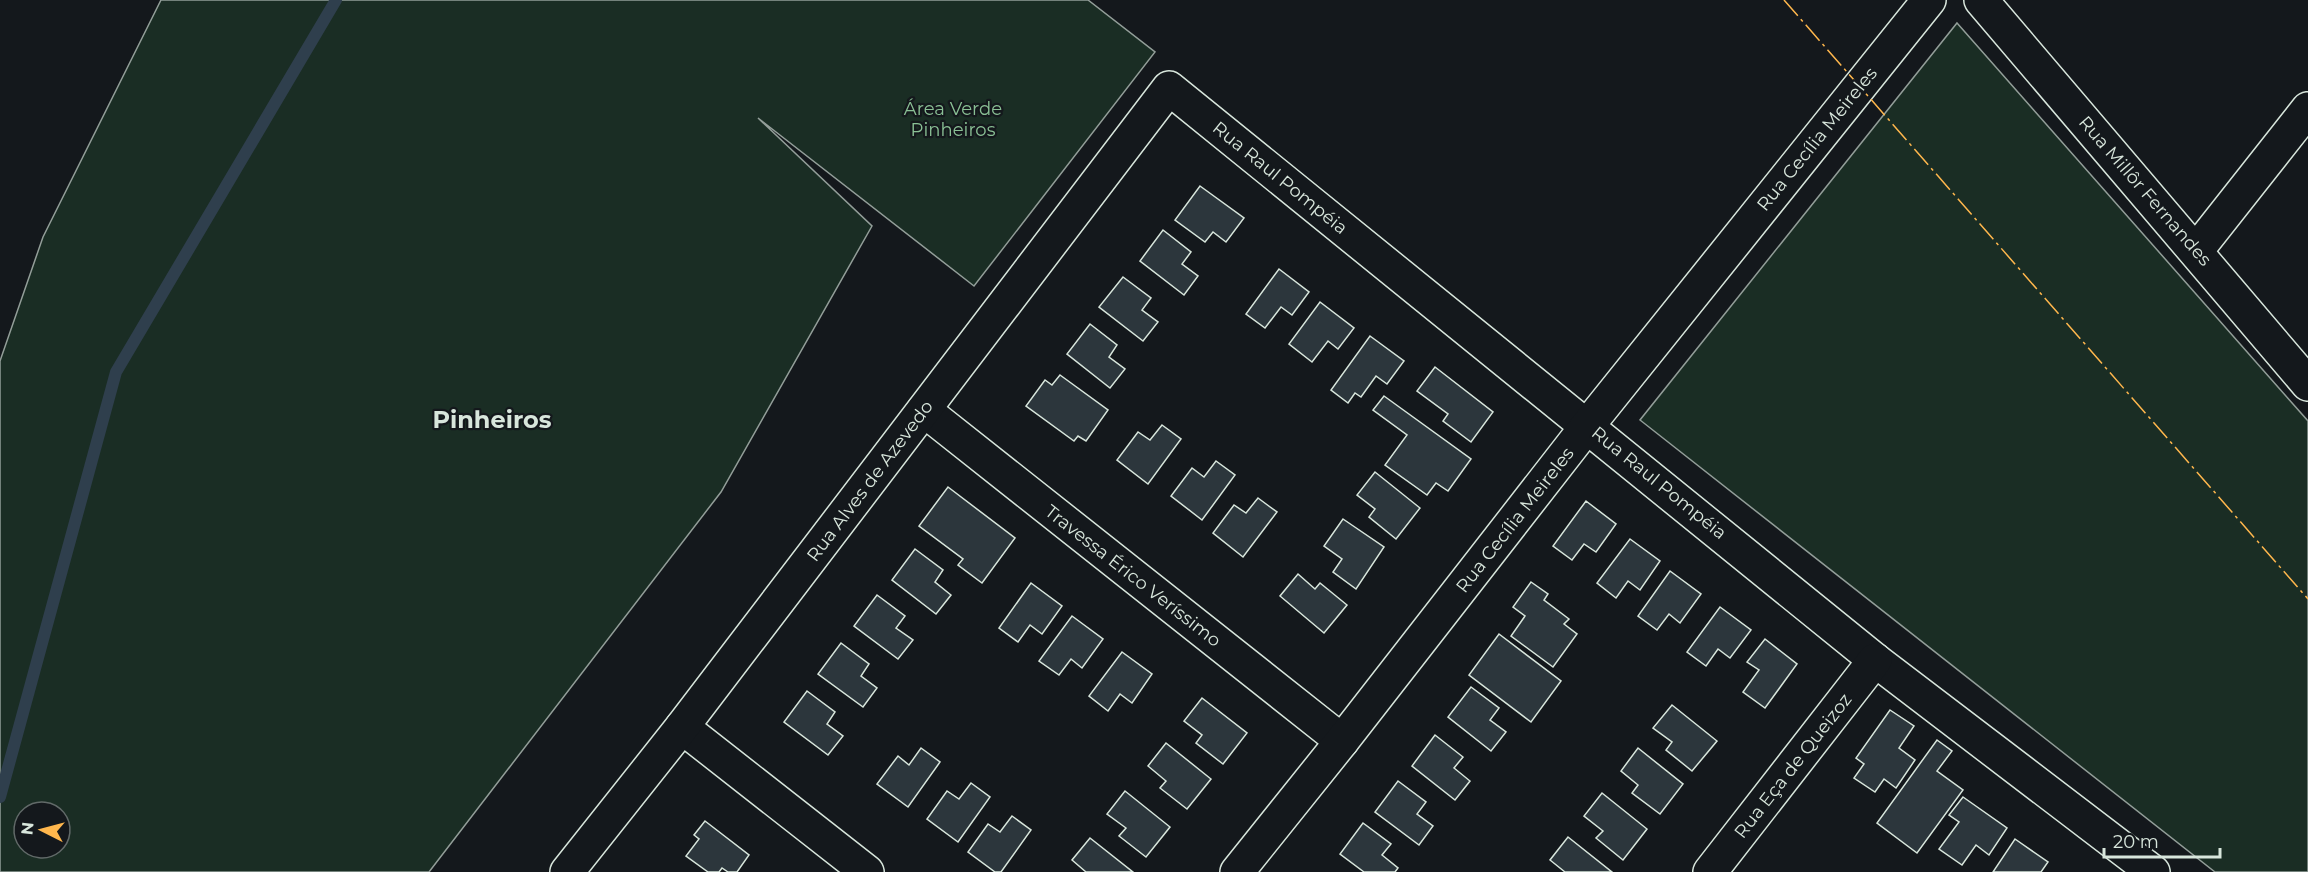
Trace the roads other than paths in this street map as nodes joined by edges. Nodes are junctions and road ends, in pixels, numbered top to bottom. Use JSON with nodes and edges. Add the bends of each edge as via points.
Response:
{"nodes":[{"id":1,"x":1929,"y":0,"type":"edge"},
{"id":2,"x":1981,"y":0,"type":"edge"},
{"id":3,"x":1169,"y":88,"type":"joint"},
{"id":4,"x":2308,"y":109,"type":"edge"},
{"id":5,"x":2196,"y":251,"type":"junction"},
{"id":6,"x":2308,"y":384,"type":"edge"},
{"id":7,"x":924,"y":410,"type":"junction"},
{"id":8,"x":1588,"y":425,"type":"junction"},
{"id":9,"x":1875,"y":660,"type":"junction"},
{"id":10,"x":682,"y":728,"type":"junction"},
{"id":11,"x":1342,"y":741,"type":"junction"},
{"id":12,"x":567,"y":872,"type":"edge"},
{"id":13,"x":867,"y":872,"type":"edge"},
{"id":14,"x":1237,"y":872,"type":"edge"},
{"id":15,"x":1710,"y":872,"type":"edge"},
{"id":16,"x":2153,"y":872,"type":"edge"}],
"edges":[{"from":1,"to":8,"type":"street","name":"Rua Cecília Meireles"},
{"from":2,"to":5,"type":"street","name":"Rua Millôr Fernandes"},
{"from":3,"to":7,"type":"street","name":"Rua Alves de Azevedo"},
{"from":3,"to":8,"type":"street","name":"Rua Raul Pompéia"},
{"from":4,"to":5,"type":"street"},
{"from":5,"to":6,"type":"street","name":"Rua Millôr Fernandes"},
{"from":7,"to":10,"type":"street","name":"Rua Alves de Azevedo"},
{"from":7,"to":11,"type":"street","name":"Travessa Érico Veríssimo"},
{"from":8,"to":9,"type":"street","name":"Rua Raul Pompéia"},
{"from":8,"to":11,"type":"street","name":"Rua Cecília Meireles"},
{"from":9,"to":15,"type":"street","name":"Rua Eça de Queizoz"},
{"from":9,"to":16,"type":"street","name":"Rua Raul Pompéia"},
{"from":10,"to":12,"type":"street","name":"Rua Alves de Azevedo"},
{"from":10,"to":13,"type":"street"},
{"from":11,"to":14,"type":"street","name":"Rua Cecília Meireles"}]}
